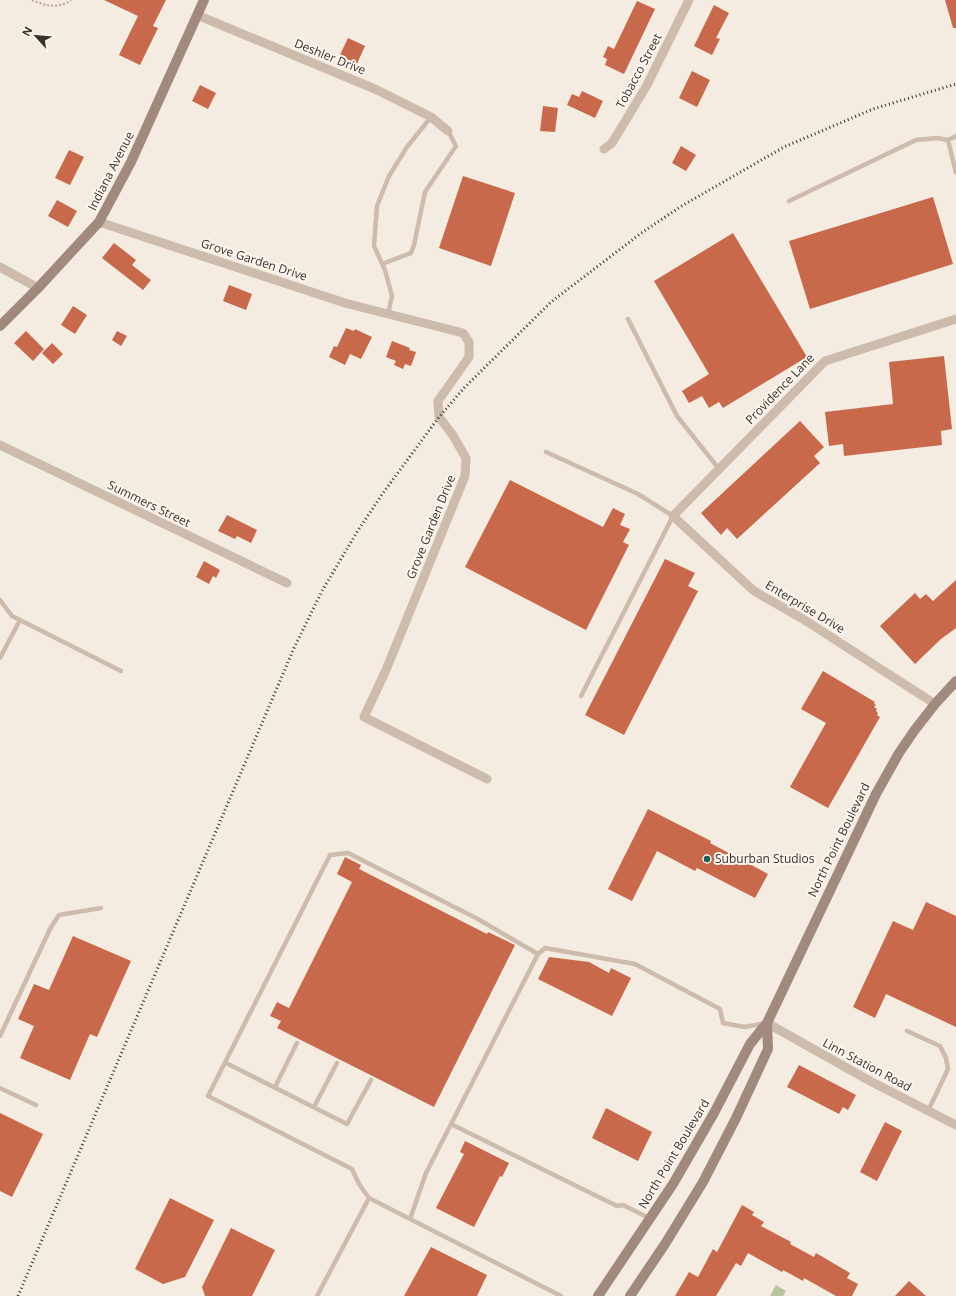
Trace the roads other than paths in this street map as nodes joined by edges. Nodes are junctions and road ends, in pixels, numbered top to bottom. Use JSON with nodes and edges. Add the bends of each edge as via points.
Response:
{"nodes":[{"id":1,"x":204,"y":0,"type":"edge"},
{"id":2,"x":689,"y":0,"type":"edge"},
{"id":3,"x":197,"y":16,"type":"junction"},
{"id":4,"x":431,"y":117,"type":"junction"},
{"id":5,"x":448,"y":130,"type":"joint"},
{"id":6,"x":956,"y":136,"type":"edge"},
{"id":7,"x":948,"y":140,"type":"junction"},
{"id":8,"x":604,"y":149,"type":"dead end"},
{"id":9,"x":956,"y":173,"type":"edge"},
{"id":10,"x":788,"y":201,"type":"dead end"},
{"id":11,"x":99,"y":222,"type":"junction"},
{"id":12,"x":382,"y":264,"type":"junction"},
{"id":13,"x":0,"y":267,"type":"edge"},
{"id":14,"x":38,"y":288,"type":"junction"},
{"id":15,"x":388,"y":314,"type":"junction"},
{"id":16,"x":628,"y":319,"type":"dead end"},
{"id":17,"x":956,"y":319,"type":"edge"},
{"id":18,"x":0,"y":326,"type":"edge"},
{"id":19,"x":0,"y":445,"type":"edge"},
{"id":20,"x":546,"y":452,"type":"dead end"},
{"id":21,"x":719,"y":469,"type":"junction"},
{"id":22,"x":673,"y":516,"type":"junction"},
{"id":23,"x":287,"y":583,"type":"dead end"},
{"id":24,"x":0,"y":600,"type":"edge"},
{"id":25,"x":20,"y":620,"type":"junction"},
{"id":26,"x":0,"y":658,"type":"edge"},
{"id":27,"x":121,"y":671,"type":"dead end"},
{"id":28,"x":956,"y":681,"type":"edge"},
{"id":29,"x":581,"y":696,"type":"dead end"},
{"id":30,"x":936,"y":704,"type":"junction"},
{"id":31,"x":487,"y":779,"type":"dead end"},
{"id":32,"x":101,"y":908,"type":"dead end"},
{"id":33,"x":538,"y":954,"type":"junction"},
{"id":34,"x":767,"y":1023,"type":"junction"},
{"id":35,"x":907,"y":1031,"type":"dead end"},
{"id":36,"x":0,"y":1036,"type":"edge"},
{"id":37,"x":297,"y":1043,"type":"dead end"},
{"id":38,"x":226,"y":1063,"type":"junction"},
{"id":39,"x":337,"y":1063,"type":"dead end"},
{"id":40,"x":371,"y":1080,"type":"dead end"},
{"id":41,"x":275,"y":1087,"type":"junction"},
{"id":42,"x":0,"y":1088,"type":"edge"},
{"id":43,"x":36,"y":1105,"type":"dead end"},
{"id":44,"x":314,"y":1107,"type":"junction"},
{"id":45,"x":928,"y":1111,"type":"junction"},
{"id":46,"x":451,"y":1124,"type":"junction"},
{"id":47,"x":956,"y":1125,"type":"edge"},
{"id":48,"x":368,"y":1198,"type":"junction"},
{"id":49,"x":410,"y":1219,"type":"junction"},
{"id":50,"x":651,"y":1219,"type":"junction"},
{"id":51,"x":317,"y":1296,"type":"edge"},
{"id":52,"x":561,"y":1296,"type":"edge"},
{"id":53,"x":598,"y":1296,"type":"edge"},
{"id":54,"x":630,"y":1296,"type":"edge"}],
"edges":[{"from":1,"to":3,"type":"main road","name":"Indiana Avenue"},
{"from":2,"to":8,"type":"street","name":"Tobacco Street","via":[[647,85],[612,143]]},
{"from":3,"to":4,"type":"street","name":"Deshler Drive","via":[[375,89]]},
{"from":3,"to":11,"type":"main road","name":"Indiana Avenue","via":[[131,162]]},
{"from":4,"to":5,"type":"street","name":"Deshler Drive"},
{"from":4,"to":12,"type":"lane","via":[[407,147],[389,176],[377,206],[374,246]]},
{"from":5,"to":12,"type":"lane","via":[[456,146],[425,192],[411,253]]},
{"from":6,"to":7,"type":"lane"},
{"from":7,"to":9,"type":"lane"},
{"from":7,"to":10,"type":"lane","via":[[916,140]]},
{"from":11,"to":14,"type":"main road","name":"Indiana Avenue"},
{"from":11,"to":15,"type":"street","name":"Grove Garden Drive","via":[[345,303]]},
{"from":12,"to":15,"type":"lane","via":[[392,296]]},
{"from":13,"to":14,"type":"street"},
{"from":14,"to":18,"type":"main road","name":"Indiana Avenue"},
{"from":15,"to":31,"type":"street","name":"Grove Garden Drive","via":[[462,333],[469,342],[469,357],[438,401],[439,417],[466,458],[465,476],[386,670],[364,717]]},
{"from":16,"to":21,"type":"lane","via":[[677,416]]},
{"from":17,"to":21,"type":"street","name":"Providence Lane","via":[[825,360]]},
{"from":19,"to":23,"type":"street","name":"Summers Street"},
{"from":20,"to":22,"type":"lane","via":[[638,494]]},
{"from":21,"to":22,"type":"street","name":"Providence Lane"},
{"from":22,"to":29,"type":"lane"},
{"from":22,"to":30,"type":"street","name":"Enterprise Drive","via":[[754,591],[803,619]]},
{"from":24,"to":25,"type":"lane","via":[[12,616]]},
{"from":25,"to":26,"type":"lane"},
{"from":25,"to":27,"type":"lane"},
{"from":28,"to":30,"type":"main road","name":"North Point Boulevard"},
{"from":30,"to":34,"type":"main road","name":"North Point Boulevard","via":[[899,754],[876,794]]},
{"from":32,"to":36,"type":"lane","via":[[59,915]]},
{"from":33,"to":34,"type":"lane","via":[[545,948],[635,964],[720,1009],[723,1023],[745,1027]]},
{"from":33,"to":38,"type":"lane","via":[[476,918],[348,853],[330,855]]},
{"from":33,"to":46,"type":"lane"},
{"from":34,"to":45,"type":"street","name":"Linn Station Road","via":[[870,1082]]},
{"from":34,"to":50,"type":"main road","name":"North Point Boulevard","via":[[750,1044],[693,1151]]},
{"from":34,"to":54,"type":"main road","name":"North Point Boulevard","via":[[768,1049],[733,1124],[681,1220]]},
{"from":35,"to":45,"type":"lane","via":[[940,1046],[946,1058],[948,1069]]},
{"from":37,"to":41,"type":"lane"},
{"from":38,"to":41,"type":"lane"},
{"from":38,"to":48,"type":"lane","via":[[208,1096],[352,1169]]},
{"from":39,"to":44,"type":"lane"},
{"from":40,"to":44,"type":"lane","via":[[348,1124]]},
{"from":41,"to":44,"type":"lane"},
{"from":42,"to":43,"type":"lane"},
{"from":45,"to":47,"type":"street","name":"Linn Station Road"},
{"from":46,"to":49,"type":"lane","via":[[426,1173]]},
{"from":46,"to":50,"type":"lane","via":[[617,1206],[623,1205]]},
{"from":48,"to":49,"type":"lane"},
{"from":48,"to":51,"type":"lane"},
{"from":49,"to":52,"type":"lane"},
{"from":50,"to":53,"type":"main road","name":"North Point Boulevard"}]}
